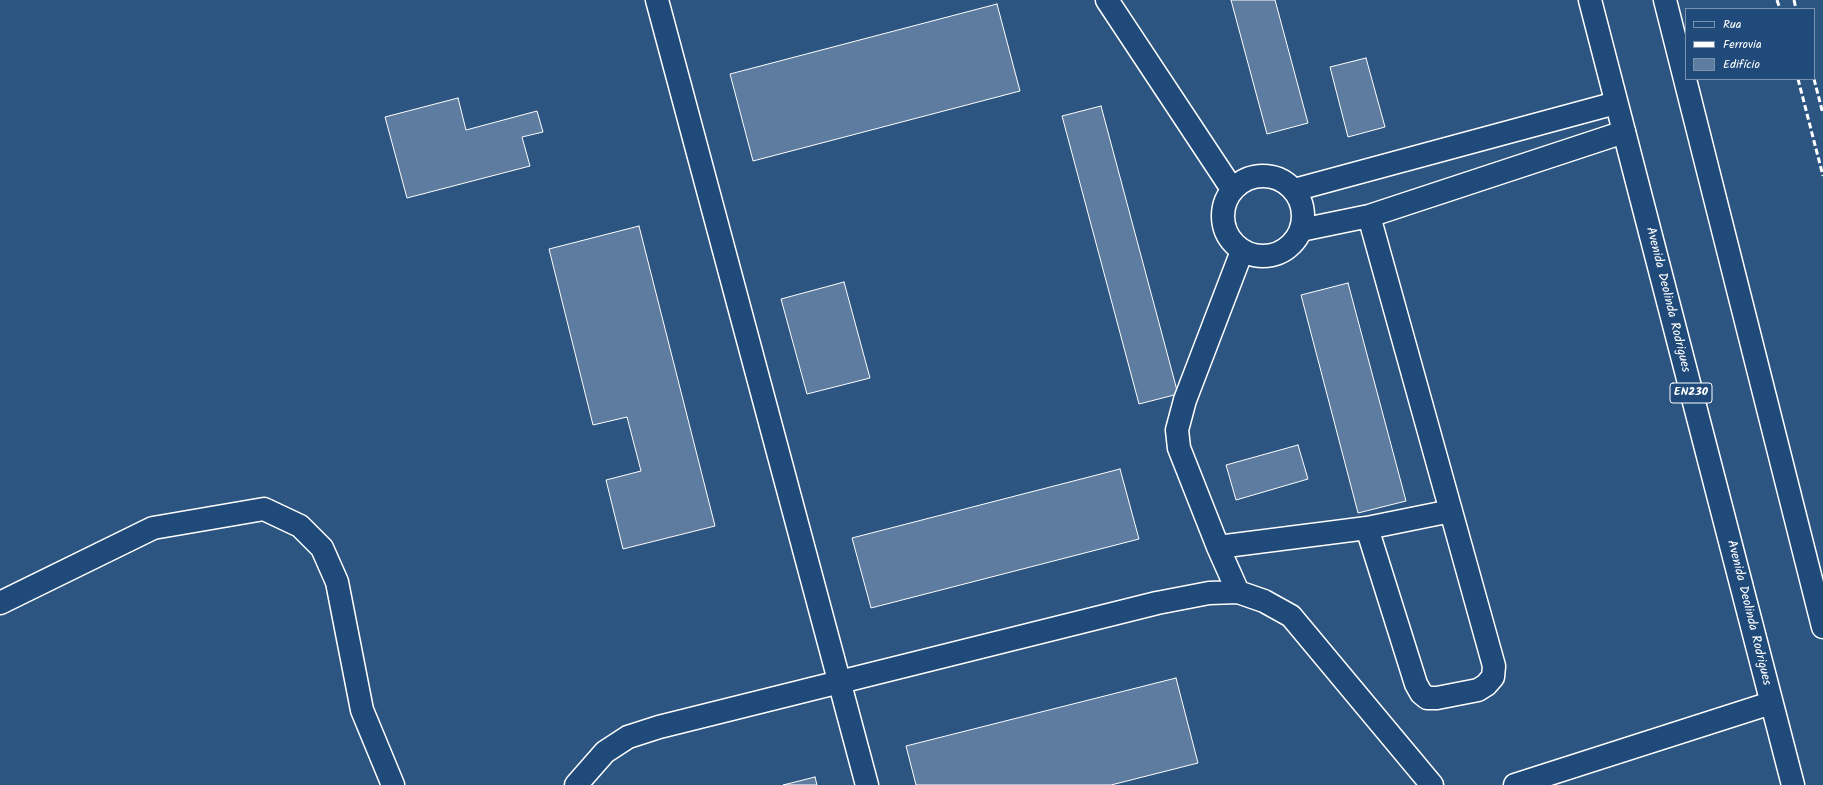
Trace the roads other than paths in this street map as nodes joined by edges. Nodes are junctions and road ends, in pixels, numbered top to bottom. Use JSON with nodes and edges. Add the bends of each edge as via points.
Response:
{"nodes":[{"id":1,"x":657,"y":0,"type":"edge"},
{"id":2,"x":1107,"y":0,"type":"edge"},
{"id":3,"x":1590,"y":0,"type":"edge"},
{"id":4,"x":1665,"y":0,"type":"edge"},
{"id":5,"x":1685,"y":79,"type":"edge"},
{"id":6,"x":1685,"y":80,"type":"edge"},
{"id":7,"x":1616,"y":103,"type":"junction"},
{"id":8,"x":1624,"y":132,"type":"junction"},
{"id":9,"x":1232,"y":189,"type":"junction"},
{"id":10,"x":1294,"y":190,"type":"junction"},
{"id":11,"x":1369,"y":216,"type":"junction"},
{"id":12,"x":1301,"y":230,"type":"junction"},
{"id":13,"x":1242,"y":251,"type":"junction"},
{"id":14,"x":1451,"y":510,"type":"junction"},
{"id":15,"x":1367,"y":528,"type":"junction"},
{"id":16,"x":1218,"y":547,"type":"junction"},
{"id":17,"x":1238,"y":592,"type":"junction"},
{"id":18,"x":0,"y":603,"type":"edge"},
{"id":19,"x":1823,"y":627,"type":"edge"},
{"id":20,"x":838,"y":681,"type":"junction"},
{"id":21,"x":1771,"y":703,"type":"junction"},
{"id":22,"x":393,"y":785,"type":"edge"},
{"id":23,"x":576,"y":785,"type":"edge"},
{"id":24,"x":867,"y":785,"type":"edge"},
{"id":25,"x":1432,"y":785,"type":"edge"},
{"id":26,"x":1515,"y":785,"type":"edge"},
{"id":27,"x":1793,"y":785,"type":"edge"}],
"edges":[{"from":1,"to":20,"type":"main road"},
{"from":2,"to":9,"type":"main road"},
{"from":3,"to":7,"type":"main road","name":"Avenida Deolinda Rodrigues","number":"EN230"},
{"from":4,"to":5,"type":"main road"},
{"from":6,"to":19,"type":"main road"},
{"from":7,"to":8,"type":"main road","name":"Avenida Deolinda Rodrigues","number":"EN230"},
{"from":7,"to":10,"type":"main road"},
{"from":8,"to":11,"type":"main road"},
{"from":8,"to":21,"type":"main road","name":"Avenida Deolinda Rodrigues","number":"EN230"},
{"from":9,"to":10,"type":"main road","via":[[1243,180],[1256,175],[1284,180]]},
{"from":9,"to":13,"type":"main road","via":[[1223,208],[1224,229],[1232,242]]},
{"from":10,"to":12,"type":"main road","via":[[1302,202],[1304,216]]},
{"from":11,"to":12,"type":"main road"},
{"from":11,"to":14,"type":"main road"},
{"from":12,"to":13,"type":"main road","via":[[1294,242],[1283,252],[1270,256],[1256,256]]},
{"from":13,"to":16,"type":"main road","via":[[1184,400],[1177,430],[1179,448]]},
{"from":14,"to":15,"type":"main road"},
{"from":14,"to":15,"type":"main road","via":[[1494,666],[1493,678],[1478,690],[1438,698],[1427,698],[1422,693],[1416,684]]},
{"from":15,"to":16,"type":"main road"},
{"from":16,"to":17,"type":"main road"},
{"from":17,"to":20,"type":"main road","via":[[1209,593],[1157,603]]},
{"from":17,"to":25,"type":"main road","via":[[1264,601],[1291,616]]},
{"from":18,"to":22,"type":"main road","via":[[153,528],[264,510],[300,526],[322,548],[337,582],[362,710]]},
{"from":20,"to":23,"type":"main road","via":[[628,737],[605,752]]},
{"from":20,"to":24,"type":"main road"},
{"from":21,"to":26,"type":"main road"},
{"from":21,"to":27,"type":"main road","name":"Avenida Deolinda Rodrigues","number":"EN230"}]}
